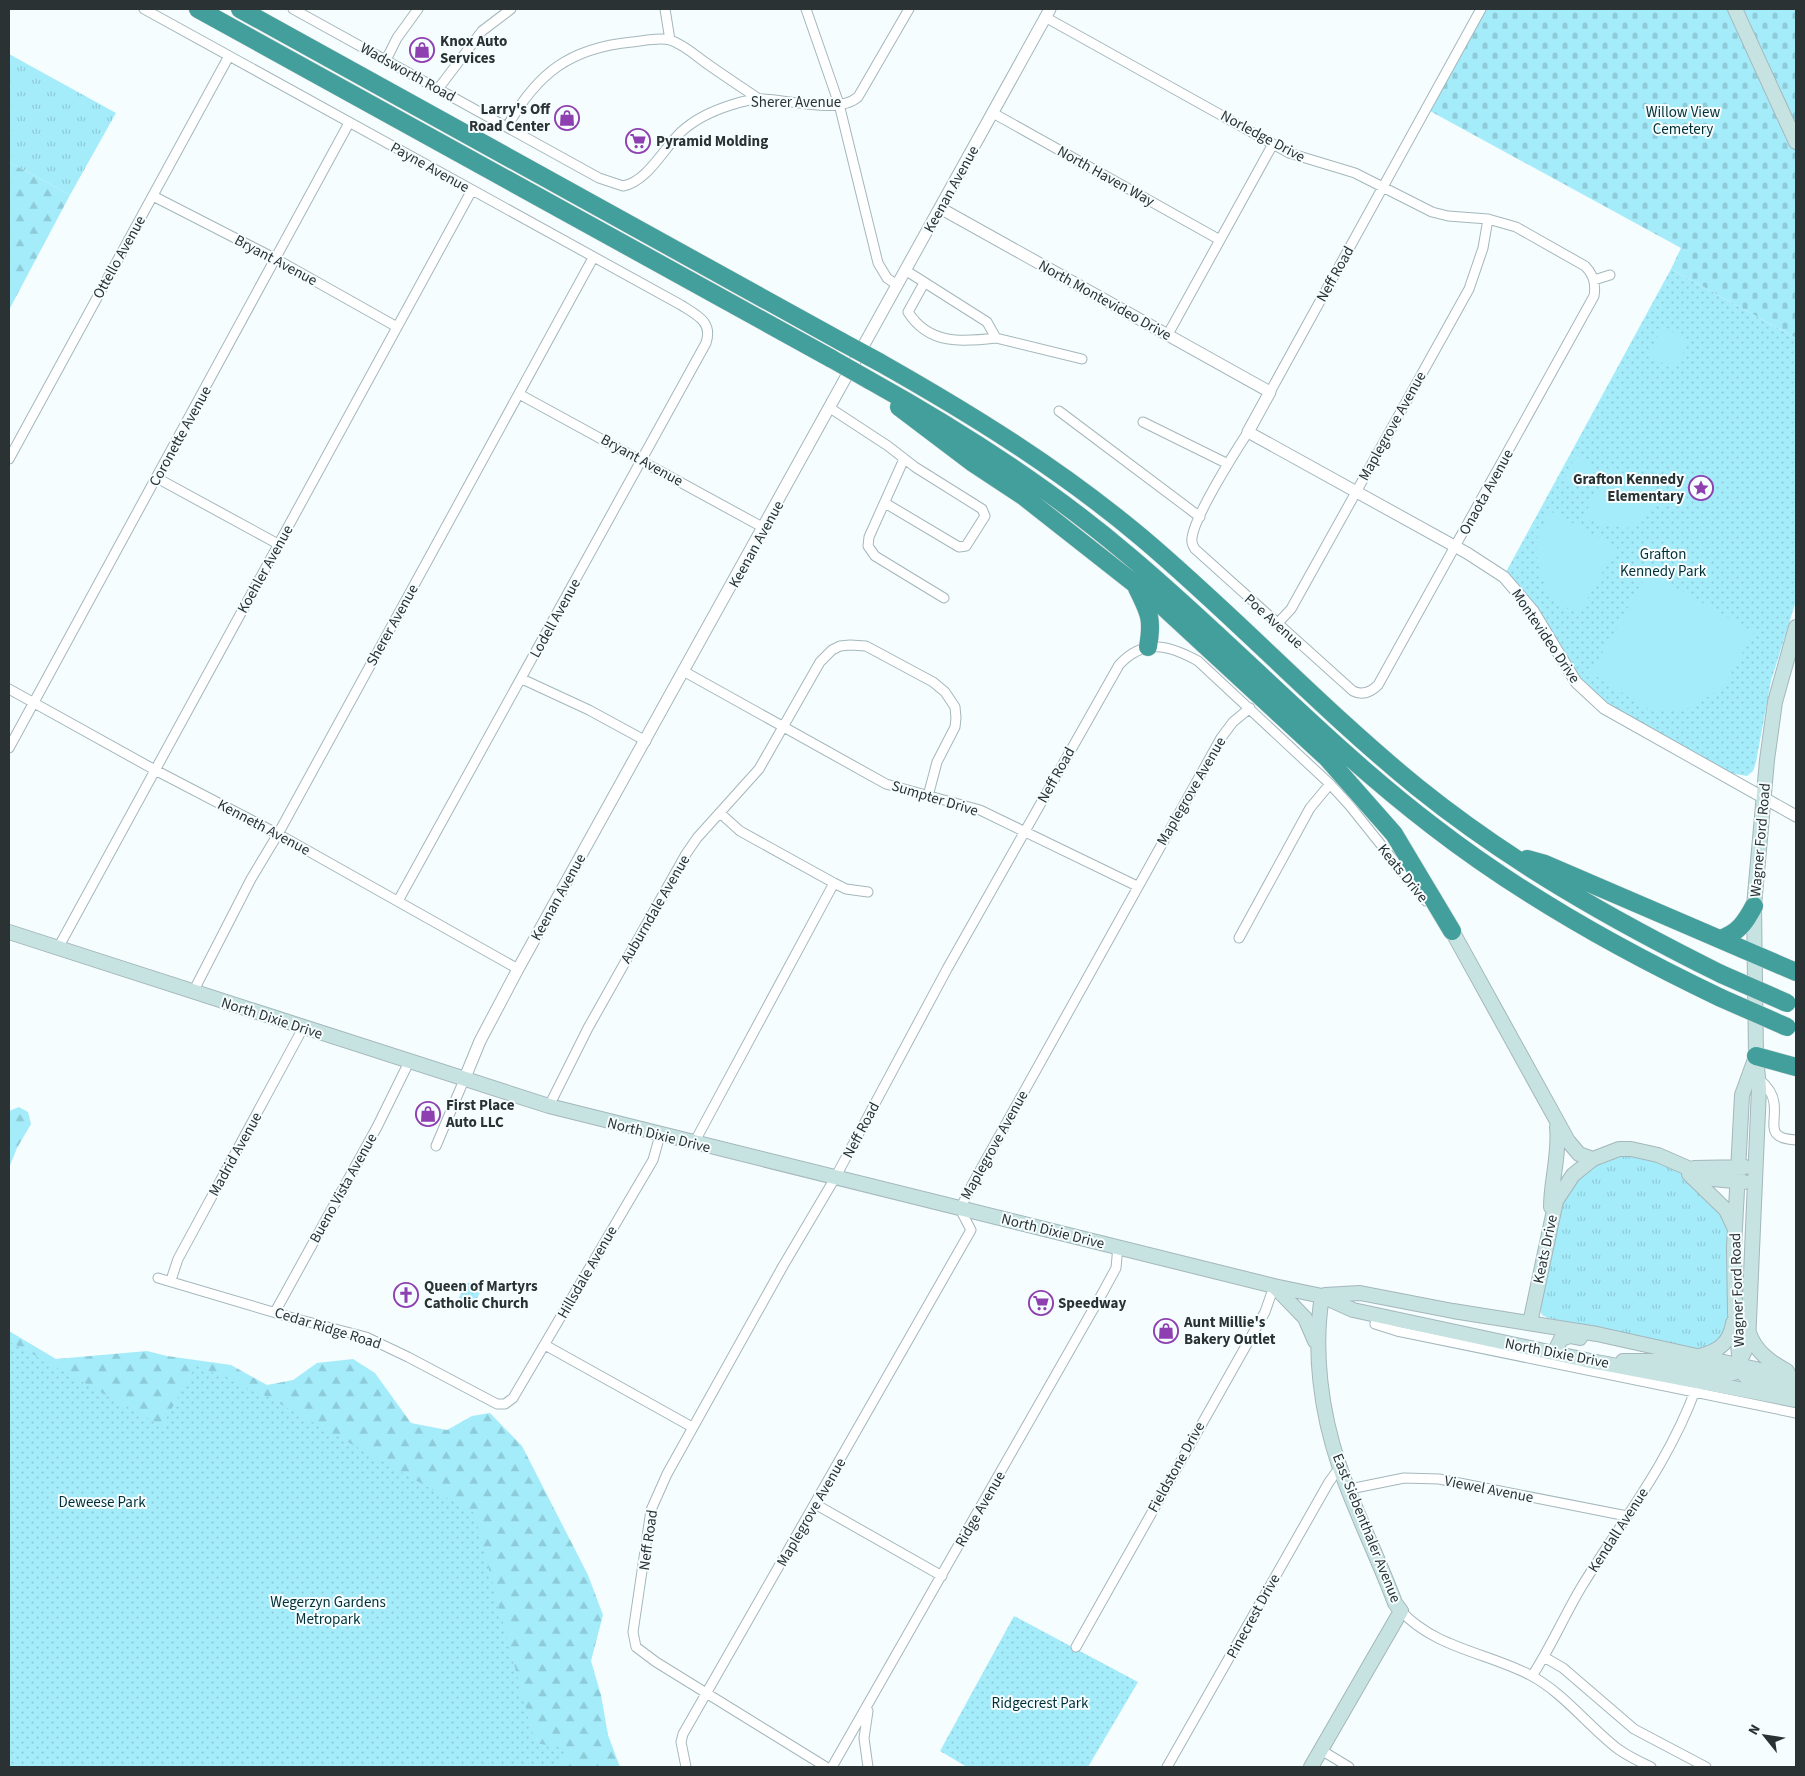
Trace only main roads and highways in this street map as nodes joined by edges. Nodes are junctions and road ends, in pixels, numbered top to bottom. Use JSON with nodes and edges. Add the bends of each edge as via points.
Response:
{"nodes":[{"id":1,"x":198,"y":9,"type":"edge"},
{"id":2,"x":240,"y":9,"type":"edge"},
{"id":3,"x":1736,"y":9,"type":"edge"},
{"id":4,"x":1796,"y":142,"type":"edge"},
{"id":5,"x":869,"y":380,"type":"junction"},
{"id":6,"x":1135,"y":583,"type":"junction"},
{"id":7,"x":1796,"y":627,"type":"edge"},
{"id":8,"x":1148,"y":647,"type":"road end"},
{"id":9,"x":1791,"y":662,"type":"edge"},
{"id":10,"x":1508,"y":853,"type":"junction"},
{"id":11,"x":1754,"y":906,"type":"junction"},
{"id":12,"x":1452,"y":931,"type":"joint"},
{"id":13,"x":9,"y":932,"type":"edge"},
{"id":14,"x":1720,"y":939,"type":"junction"},
{"id":15,"x":1755,"y":954,"type":"junction"},
{"id":16,"x":1796,"y":972,"type":"edge"},
{"id":17,"x":1792,"y":1005,"type":"edge"},
{"id":18,"x":1792,"y":1029,"type":"edge"},
{"id":19,"x":1756,"y":1056,"type":"junction"},
{"id":20,"x":1796,"y":1066,"type":"edge"},
{"id":21,"x":1758,"y":1102,"type":"junction"},
{"id":22,"x":1556,"y":1121,"type":"junction"},
{"id":23,"x":1593,"y":1159,"type":"junction"},
{"id":24,"x":1681,"y":1166,"type":"junction"},
{"id":25,"x":1742,"y":1167,"type":"junction"},
{"id":26,"x":1741,"y":1182,"type":"junction"},
{"id":27,"x":1551,"y":1215,"type":"junction"},
{"id":28,"x":1735,"y":1230,"type":"junction"},
{"id":29,"x":1751,"y":1271,"type":"junction"},
{"id":30,"x":1274,"y":1286,"type":"junction"},
{"id":31,"x":1322,"y":1296,"type":"junction"},
{"id":32,"x":1407,"y":1303,"type":"junction"},
{"id":33,"x":1735,"y":1313,"type":"junction"},
{"id":34,"x":1376,"y":1315,"type":"junction"},
{"id":35,"x":1530,"y":1322,"type":"junction"},
{"id":36,"x":1749,"y":1332,"type":"junction"},
{"id":37,"x":1626,"y":1340,"type":"junction"},
{"id":38,"x":1319,"y":1352,"type":"junction"},
{"id":39,"x":1699,"y":1356,"type":"junction"},
{"id":40,"x":1553,"y":1358,"type":"junction"},
{"id":41,"x":1602,"y":1363,"type":"junction"},
{"id":42,"x":1740,"y":1365,"type":"junction"},
{"id":43,"x":1796,"y":1377,"type":"edge"},
{"id":44,"x":1796,"y":1391,"type":"edge"},
{"id":45,"x":1796,"y":1400,"type":"edge"},
{"id":46,"x":1311,"y":1767,"type":"edge"}],
"edges":[{"from":1,"to":5,"type":"highway","bridge":true},
{"from":2,"to":10,"type":"highway","bridge":true,"via":[[879,362],[960,408],[1024,450],[1140,537],[1417,787]]},
{"from":3,"to":4,"type":"main road"},
{"from":5,"to":6,"type":"highway","via":[[904,411],[1023,496]]},
{"from":5,"to":18,"type":"highway","bridge":true,"via":[[1014,466],[1085,519],[1177,598],[1336,746],[1474,857],[1627,952]]},
{"from":6,"to":8,"type":"highway","via":[[1152,625]]},
{"from":6,"to":12,"type":"highway","via":[[1326,758],[1394,834]]},
{"from":7,"to":9,"type":"main road","name":"Wagner Ford Road"},
{"from":9,"to":11,"type":"main road","name":"Wagner Ford Road","via":[[1775,702]]},
{"from":10,"to":14,"type":"highway","via":[[1545,864]]},
{"from":10,"to":17,"type":"highway","bridge":true,"via":[[1603,913],[1721,974]]},
{"from":11,"to":14,"type":"highway","via":[[1746,922],[1734,934]]},
{"from":11,"to":15,"type":"main road","name":"Wagner Ford Road"},
{"from":12,"to":22,"type":"main road","name":"Keats Drive"},
{"from":13,"to":30,"type":"main road","name":"North Dixie Drive","via":[[549,1106]]},
{"from":14,"to":15,"type":"highway"},
{"from":15,"to":16,"type":"highway"},
{"from":15,"to":19,"type":"main road","name":"Wagner Ford Road"},
{"from":19,"to":20,"type":"highway"},
{"from":19,"to":21,"type":"main road","name":"Wagner Ford Road"},
{"from":19,"to":25,"type":"main road","name":"Wagner Ford Road","via":[[1742,1095]]},
{"from":21,"to":25,"type":"main road","via":[[1746,1135]]},
{"from":21,"to":29,"type":"main road","name":"Wagner Ford Road"},
{"from":22,"to":23,"type":"main road","name":"Keats Drive","via":[[1579,1154]]},
{"from":22,"to":27,"type":"main road","via":[[1559,1145],[1551,1185]]},
{"from":23,"to":24,"type":"main road","name":"Keats Drive","via":[[1619,1149],[1631,1149],[1658,1155]]},
{"from":23,"to":27,"type":"main road","name":"Keats Drive","via":[[1567,1182]]},
{"from":24,"to":25,"type":"main road","name":"Keats Drive"},
{"from":24,"to":26,"type":"main road","name":"Keats Drive","via":[[1713,1179]]},
{"from":24,"to":28,"type":"main road","via":[[1726,1210]]},
{"from":25,"to":26,"type":"main road","name":"Wagner Ford Road"},
{"from":26,"to":28,"type":"main road","name":"Wagner Ford Road"},
{"from":26,"to":29,"type":"main road","via":[[1742,1233]]},
{"from":27,"to":35,"type":"main road","name":"Keats Drive"},
{"from":28,"to":33,"type":"main road","name":"Wagner Ford Road"},
{"from":29,"to":36,"type":"main road","name":"Wagner Ford Road"},
{"from":30,"to":31,"type":"main road","name":"North Dixie Drive"},
{"from":30,"to":38,"type":"main road","via":[[1305,1318]]},
{"from":31,"to":32,"type":"main road","name":"North Dixie Drive","via":[[1360,1293]]},
{"from":31,"to":34,"type":"main road","name":"North Dixie Drive","via":[[1354,1310]]},
{"from":31,"to":38,"type":"main road","name":"East Siebenthaler Avenue","via":[[1318,1322]]},
{"from":32,"to":34,"type":"main road","via":[[1388,1302],[1378,1306]]},
{"from":32,"to":35,"type":"main road","name":"North Dixie Drive"},
{"from":33,"to":39,"type":"main road","via":[[1728,1340],[1712,1353]]},
{"from":33,"to":42,"type":"main road","name":"Wagner Ford Road"},
{"from":34,"to":40,"type":"main road","name":"North Dixie Drive"},
{"from":35,"to":37,"type":"main road","name":"North Dixie Drive"},
{"from":36,"to":42,"type":"main road","name":"Wagner Ford Road"},
{"from":36,"to":43,"type":"main road","via":[[1759,1350],[1772,1363]]},
{"from":37,"to":39,"type":"main road","name":"North Dixie Drive"},
{"from":37,"to":40,"type":"main road","via":[[1570,1336],[1561,1339]]},
{"from":38,"to":46,"type":"main road","name":"East Siebenthaler Avenue","via":[[1326,1411],[1340,1467],[1401,1611]]},
{"from":39,"to":42,"type":"main road","name":"North Dixie Drive"},
{"from":40,"to":41,"type":"main road","name":"North Dixie Drive"},
{"from":41,"to":42,"type":"main road","via":[[1654,1361],[1724,1374],[1734,1373]]},
{"from":41,"to":45,"type":"main road","name":"North Dixie Drive","via":[[1696,1387]]},
{"from":42,"to":43,"type":"main road","name":"North Dixie Drive"},
{"from":42,"to":44,"type":"main road","via":[[1745,1376],[1755,1382]]}]}
